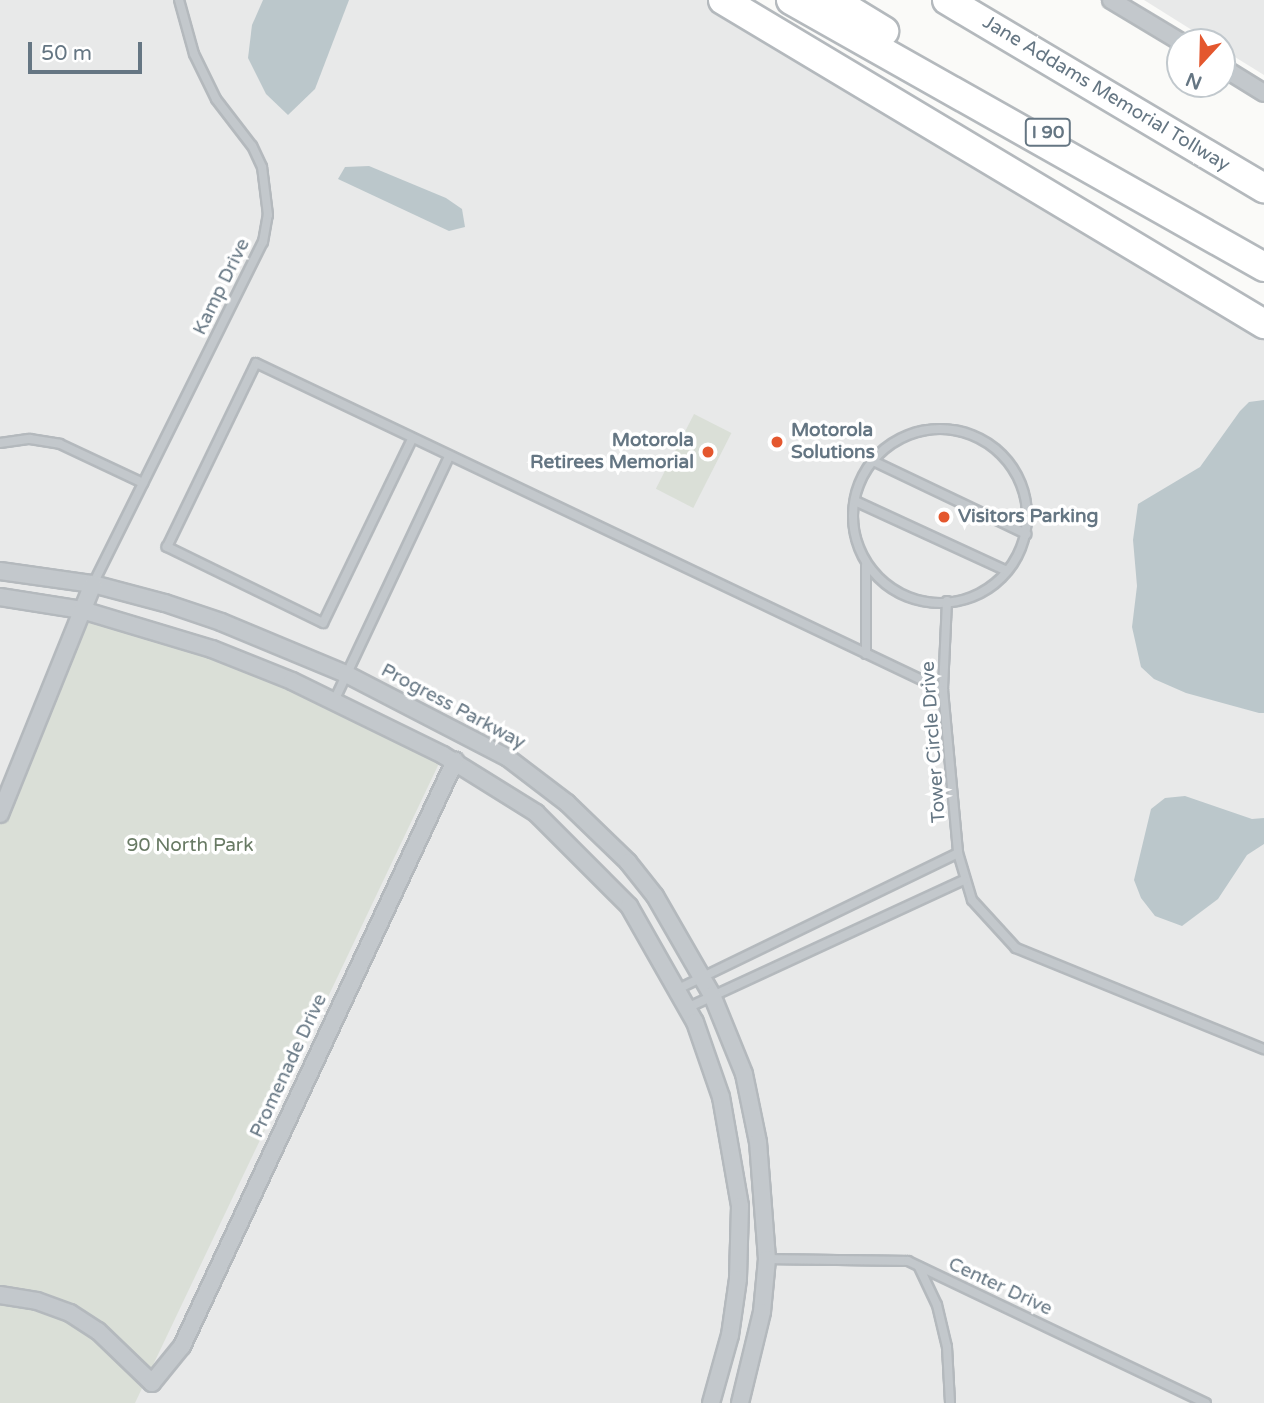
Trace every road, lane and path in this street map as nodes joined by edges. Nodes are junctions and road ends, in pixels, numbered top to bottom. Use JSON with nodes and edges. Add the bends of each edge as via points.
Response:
{"nodes":[{"id":1,"x":179,"y":0,"type":"edge"},
{"id":2,"x":723,"y":0,"type":"edge"},
{"id":3,"x":791,"y":0,"type":"edge"},
{"id":4,"x":833,"y":0,"type":"edge"},
{"id":5,"x":947,"y":0,"type":"edge"},
{"id":6,"x":1111,"y":0,"type":"edge"},
{"id":7,"x":1166,"y":33,"type":"edge"},
{"id":8,"x":1236,"y":76,"type":"edge"},
{"id":9,"x":1264,"y":93,"type":"edge"},
{"id":10,"x":1264,"y":188,"type":"edge"},
{"id":11,"x":1264,"y":265,"type":"edge"},
{"id":12,"x":1264,"y":324,"type":"edge"},
{"id":13,"x":412,"y":439,"type":"junction"},
{"id":14,"x":0,"y":443,"type":"edge"},
{"id":15,"x":449,"y":457,"type":"junction"},
{"id":16,"x":873,"y":461,"type":"junction"},
{"id":17,"x":143,"y":483,"type":"junction"},
{"id":18,"x":855,"y":501,"type":"junction"},
{"id":19,"x":1026,"y":534,"type":"junction"},
{"id":20,"x":866,"y":565,"type":"junction"},
{"id":21,"x":0,"y":571,"type":"edge"},
{"id":22,"x":1007,"y":571,"type":"junction"},
{"id":23,"x":93,"y":584,"type":"junction"},
{"id":24,"x":0,"y":597,"type":"edge"},
{"id":25,"x":947,"y":601,"type":"junction"},
{"id":26,"x":82,"y":610,"type":"junction"},
{"id":27,"x":866,"y":654,"type":"junction"},
{"id":28,"x":346,"y":674,"type":"junction"},
{"id":29,"x":943,"y":690,"type":"junction"},
{"id":30,"x":334,"y":701,"type":"junction"},
{"id":31,"x":455,"y":761,"type":"junction"},
{"id":32,"x":0,"y":814,"type":"edge"},
{"id":33,"x":958,"y":853,"type":"junction"},
{"id":34,"x":964,"y":880,"type":"junction"},
{"id":35,"x":703,"y":976,"type":"junction"},
{"id":36,"x":680,"y":988,"type":"junction"},
{"id":37,"x":712,"y":995,"type":"junction"},
{"id":38,"x":688,"y":1007,"type":"junction"},
{"id":39,"x":1264,"y":1049,"type":"edge"},
{"id":40,"x":767,"y":1259,"type":"junction"},
{"id":41,"x":919,"y":1267,"type":"junction"},
{"id":42,"x":0,"y":1295,"type":"edge"},
{"id":43,"x":711,"y":1403,"type":"edge"},
{"id":44,"x":740,"y":1403,"type":"edge"},
{"id":45,"x":950,"y":1403,"type":"edge"},
{"id":46,"x":1206,"y":1403,"type":"edge"}],
"edges":[{"from":1,"to":17,"type":"lane","name":"Kamp Drive","via":[[199,65],[262,167],[268,215],[263,242]]},
{"from":2,"to":12,"type":"highway"},
{"from":3,"to":11,"type":"highway"},
{"from":4,"to":11,"type":"highway","number":"I 90"},
{"from":5,"to":10,"type":"highway","name":"Jane Addams Memorial Tollway"},
{"from":6,"to":7,"type":"street"},
{"from":8,"to":9,"type":"street"},
{"from":13,"to":13,"type":"lane","via":[[323,623],[167,547],[256,363]]},
{"from":13,"to":15,"type":"lane"},
{"from":14,"to":17,"type":"lane","via":[[30,439],[60,444]]},
{"from":15,"to":27,"type":"lane"},
{"from":15,"to":28,"type":"lane"},
{"from":16,"to":18,"type":"lane"},
{"from":16,"to":19,"type":"lane"},
{"from":16,"to":19,"type":"lane","via":[[895,442],[921,431],[950,430],[978,438],[1002,454],[1019,478],[1027,506]]},
{"from":17,"to":23,"type":"lane","name":"Kamp Drive"},
{"from":18,"to":20,"type":"lane","via":[[856,542]]},
{"from":18,"to":22,"type":"lane"},
{"from":19,"to":22,"type":"lane"},
{"from":20,"to":25,"type":"lane","via":[[890,589],[917,601]]},
{"from":20,"to":27,"type":"lane"},
{"from":21,"to":23,"type":"street","name":"Progress Parkway"},
{"from":22,"to":25,"type":"lane","via":[[968,600]]},
{"from":23,"to":26,"type":"street"},
{"from":23,"to":28,"type":"street","name":"Progress Parkway","via":[[221,621]]},
{"from":24,"to":26,"type":"street"},
{"from":25,"to":29,"type":"lane","name":"Tower Circle Drive"},
{"from":26,"to":30,"type":"street","via":[[212,649]]},
{"from":26,"to":32,"type":"street"},
{"from":27,"to":29,"type":"lane"},
{"from":28,"to":30,"type":"lane"},
{"from":28,"to":35,"type":"street","name":"Progress Parkway","via":[[475,738],[567,803],[628,862],[655,896]]},
{"from":29,"to":33,"type":"lane","name":"Tower Circle Drive"},
{"from":30,"to":31,"type":"street"},
{"from":31,"to":36,"type":"street","via":[[536,813],[596,869],[629,906]]},
{"from":31,"to":42,"type":"street","name":"Promenade Drive","via":[[182,1346],[152,1383],[98,1331],[70,1312]]},
{"from":33,"to":34,"type":"lane","name":"Tower Circle Drive"},
{"from":33,"to":35,"type":"lane"},
{"from":34,"to":37,"type":"lane"},
{"from":34,"to":39,"type":"lane","name":"Tower Circle Drive","via":[[991,925],[1016,948]]},
{"from":35,"to":36,"type":"lane"},
{"from":35,"to":37,"type":"street","name":"Progress Parkway"},
{"from":36,"to":38,"type":"street"},
{"from":37,"to":38,"type":"lane"},
{"from":37,"to":40,"type":"street","name":"Progress Parkway","via":[[744,1074],[764,1184]]},
{"from":38,"to":43,"type":"street","via":[[721,1097],[740,1206],[738,1279],[730,1335]]},
{"from":40,"to":41,"type":"lane","name":"Center Drive","via":[[888,1259]]},
{"from":40,"to":44,"type":"street","name":"Progress Parkway","via":[[762,1312]]},
{"from":41,"to":45,"type":"lane","via":[[937,1305],[947,1347]]},
{"from":41,"to":46,"type":"lane","name":"Center Drive"}]}
